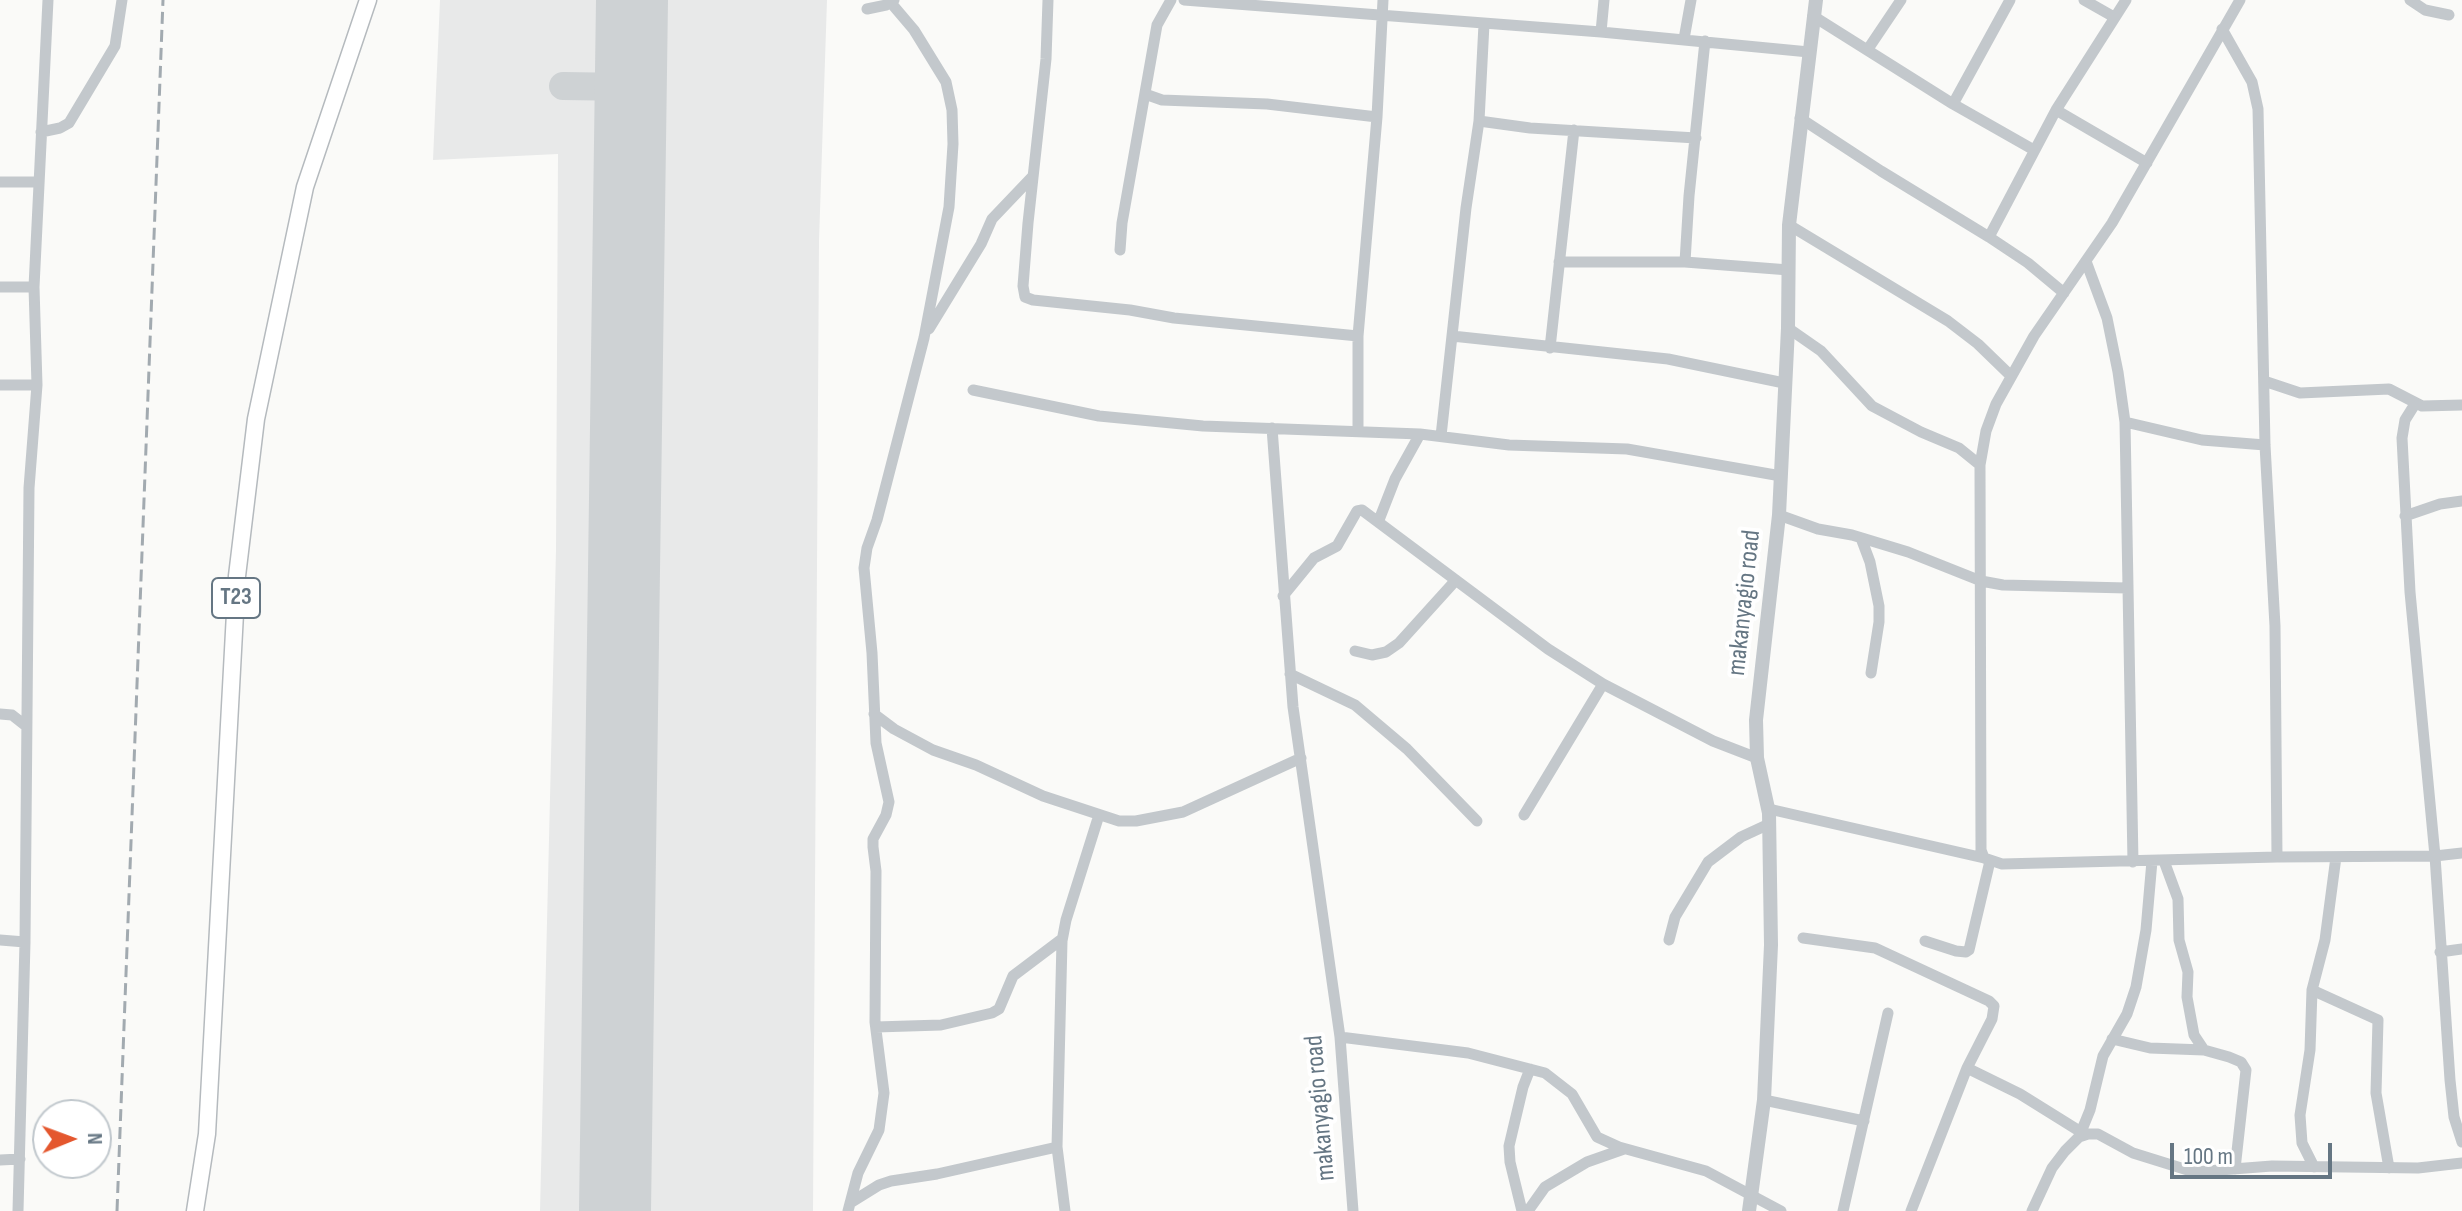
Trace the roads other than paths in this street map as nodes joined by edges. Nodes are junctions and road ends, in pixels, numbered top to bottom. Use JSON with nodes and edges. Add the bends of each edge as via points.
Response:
{"nodes":[{"id":1,"x":48,"y":0,"type":"edge"},
{"id":2,"x":122,"y":0,"type":"edge"},
{"id":3,"x":368,"y":0,"type":"edge"},
{"id":4,"x":1048,"y":0,"type":"edge"},
{"id":5,"x":1171,"y":0,"type":"edge"},
{"id":6,"x":1184,"y":0,"type":"edge"},
{"id":7,"x":1383,"y":0,"type":"edge"},
{"id":8,"x":1604,"y":0,"type":"edge"},
{"id":9,"x":1691,"y":0,"type":"edge"},
{"id":10,"x":1816,"y":0,"type":"edge"},
{"id":11,"x":1901,"y":0,"type":"edge"},
{"id":12,"x":2010,"y":0,"type":"edge"},
{"id":13,"x":2084,"y":0,"type":"edge"},
{"id":14,"x":2126,"y":0,"type":"edge"},
{"id":15,"x":2240,"y":0,"type":"edge"},
{"id":16,"x":2410,"y":0,"type":"edge"},
{"id":17,"x":893,"y":2,"type":"edge"},
{"id":18,"x":1252,"y":3,"type":"edge"},
{"id":19,"x":867,"y":9,"type":"dead end"},
{"id":20,"x":1383,"y":14,"type":"junction"},
{"id":21,"x":2449,"y":15,"type":"dead end"},
{"id":22,"x":1813,"y":16,"type":"junction"},
{"id":23,"x":2114,"y":17,"type":"junction"},
{"id":24,"x":1484,"y":24,"type":"junction"},
{"id":25,"x":2222,"y":29,"type":"junction"},
{"id":26,"x":1601,"y":32,"type":"junction"},
{"id":27,"x":1684,"y":39,"type":"junction"},
{"id":28,"x":1705,"y":41,"type":"junction"},
{"id":29,"x":1868,"y":49,"type":"junction"},
{"id":30,"x":1809,"y":52,"type":"junction"},
{"id":31,"x":1145,"y":94,"type":"junction"},
{"id":32,"x":1953,"y":104,"type":"junction"},
{"id":33,"x":2056,"y":110,"type":"junction"},
{"id":34,"x":1377,"y":117,"type":"junction"},
{"id":35,"x":1800,"y":118,"type":"junction"},
{"id":36,"x":1479,"y":121,"type":"junction"},
{"id":37,"x":1574,"y":130,"type":"junction"},
{"id":38,"x":41,"y":132,"type":"junction"},
{"id":39,"x":1696,"y":138,"type":"junction"},
{"id":40,"x":2034,"y":150,"type":"junction"},
{"id":41,"x":2147,"y":163,"type":"junction"},
{"id":42,"x":1033,"y":176,"type":"junction"},
{"id":43,"x":0,"y":182,"type":"edge"},
{"id":44,"x":39,"y":182,"type":"junction"},
{"id":45,"x":1789,"y":225,"type":"junction"},
{"id":46,"x":1989,"y":237,"type":"junction"},
{"id":47,"x":1120,"y":250,"type":"dead end"},
{"id":48,"x":1559,"y":262,"type":"junction"},
{"id":49,"x":1685,"y":262,"type":"junction"},
{"id":50,"x":2087,"y":264,"type":"junction"},
{"id":51,"x":1789,"y":270,"type":"junction"},
{"id":52,"x":0,"y":287,"type":"edge"},
{"id":53,"x":34,"y":287,"type":"junction"},
{"id":54,"x":2064,"y":293,"type":"junction"},
{"id":55,"x":1788,"y":328,"type":"junction"},
{"id":56,"x":1358,"y":336,"type":"junction"},
{"id":57,"x":1452,"y":336,"type":"junction"},
{"id":58,"x":924,"y":338,"type":"junction"},
{"id":59,"x":1550,"y":348,"type":"junction"},
{"id":60,"x":2011,"y":376,"type":"junction"},
{"id":61,"x":2264,"y":381,"type":"junction"},
{"id":62,"x":1784,"y":383,"type":"junction"},
{"id":63,"x":0,"y":385,"type":"edge"},
{"id":64,"x":37,"y":385,"type":"junction"},
{"id":65,"x":973,"y":390,"type":"dead end"},
{"id":66,"x":2415,"y":404,"type":"junction"},
{"id":67,"x":2462,"y":405,"type":"edge"},
{"id":68,"x":2125,"y":422,"type":"junction"},
{"id":69,"x":1272,"y":428,"type":"junction"},
{"id":70,"x":1358,"y":430,"type":"junction"},
{"id":71,"x":1420,"y":434,"type":"junction"},
{"id":72,"x":1441,"y":436,"type":"junction"},
{"id":73,"x":2265,"y":445,"type":"junction"},
{"id":74,"x":1980,"y":465,"type":"junction"},
{"id":75,"x":1781,"y":476,"type":"junction"},
{"id":76,"x":2462,"y":501,"type":"edge"},
{"id":77,"x":1779,"y":515,"type":"junction"},
{"id":78,"x":2405,"y":516,"type":"junction"},
{"id":79,"x":1379,"y":520,"type":"junction"},
{"id":80,"x":1861,"y":538,"type":"junction"},
{"id":81,"x":1456,"y":580,"type":"junction"},
{"id":82,"x":1981,"y":581,"type":"junction"},
{"id":83,"x":2127,"y":588,"type":"junction"},
{"id":84,"x":1283,"y":596,"type":"junction"},
{"id":85,"x":1355,"y":651,"type":"dead end"},
{"id":86,"x":1871,"y":673,"type":"dead end"},
{"id":87,"x":1290,"y":674,"type":"junction"},
{"id":88,"x":1603,"y":684,"type":"junction"},
{"id":89,"x":0,"y":714,"type":"edge"},
{"id":90,"x":874,"y":714,"type":"junction"},
{"id":91,"x":26,"y":726,"type":"junction"},
{"id":92,"x":1301,"y":758,"type":"junction"},
{"id":93,"x":1757,"y":758,"type":"junction"},
{"id":94,"x":1099,"y":815,"type":"junction"},
{"id":95,"x":1524,"y":815,"type":"dead end"},
{"id":96,"x":1769,"y":817,"type":"junction"},
{"id":97,"x":1477,"y":821,"type":"dead end"},
{"id":98,"x":2462,"y":853,"type":"edge"},
{"id":99,"x":2435,"y":856,"type":"junction"},
{"id":100,"x":2277,"y":857,"type":"junction"},
{"id":101,"x":2336,"y":857,"type":"junction"},
{"id":102,"x":1987,"y":859,"type":"junction"},
{"id":103,"x":2158,"y":861,"type":"junction"},
{"id":104,"x":2133,"y":862,"type":"junction"},
{"id":105,"x":1803,"y":938,"type":"dead end"},
{"id":106,"x":1062,"y":939,"type":"junction"},
{"id":107,"x":0,"y":940,"type":"edge"},
{"id":108,"x":1669,"y":940,"type":"dead end"},
{"id":109,"x":1925,"y":941,"type":"dead end"},
{"id":110,"x":25,"y":942,"type":"junction"},
{"id":111,"x":2462,"y":949,"type":"edge"},
{"id":112,"x":2440,"y":952,"type":"junction"},
{"id":113,"x":2312,"y":990,"type":"junction"},
{"id":114,"x":1888,"y":1013,"type":"dead end"},
{"id":115,"x":876,"y":1027,"type":"junction"},
{"id":116,"x":1340,"y":1037,"type":"junction"},
{"id":117,"x":2112,"y":1039,"type":"junction"},
{"id":118,"x":2462,"y":1047,"type":"edge"},
{"id":119,"x":2447,"y":1048,"type":"junction"},
{"id":120,"x":2204,"y":1050,"type":"junction"},
{"id":121,"x":1967,"y":1068,"type":"junction"},
{"id":122,"x":1530,"y":1069,"type":"junction"},
{"id":123,"x":1764,"y":1100,"type":"junction"},
{"id":124,"x":1864,"y":1121,"type":"junction"},
{"id":125,"x":2080,"y":1134,"type":"junction"},
{"id":126,"x":2462,"y":1142,"type":"edge"},
{"id":127,"x":1057,"y":1147,"type":"junction"},
{"id":128,"x":1625,"y":1149,"type":"junction"},
{"id":129,"x":20,"y":1159,"type":"junction"},
{"id":130,"x":0,"y":1160,"type":"edge"},
{"id":131,"x":2462,"y":1163,"type":"edge"},
{"id":132,"x":2314,"y":1167,"type":"junction"},
{"id":133,"x":2389,"y":1168,"type":"junction"},
{"id":134,"x":2235,"y":1169,"type":"junction"},
{"id":135,"x":1752,"y":1194,"type":"junction"},
{"id":136,"x":849,"y":1207,"type":"edge"},
{"id":137,"x":18,"y":1211,"type":"edge"},
{"id":138,"x":195,"y":1211,"type":"edge"},
{"id":139,"x":1065,"y":1211,"type":"edge"},
{"id":140,"x":1353,"y":1211,"type":"edge"},
{"id":141,"x":1525,"y":1211,"type":"edge"},
{"id":142,"x":1749,"y":1211,"type":"edge"},
{"id":143,"x":1781,"y":1211,"type":"edge"},
{"id":144,"x":1843,"y":1211,"type":"edge"},
{"id":145,"x":1911,"y":1211,"type":"edge"},
{"id":146,"x":2032,"y":1211,"type":"edge"}],
"edges":[{"from":1,"to":38,"type":"street"},
{"from":2,"to":38,"type":"street","via":[[115,46],[69,123]]},
{"from":3,"to":138,"type":"main road","number":"T23","via":[[305,187],[256,419],[237,576],[207,1134]]},
{"from":4,"to":42,"type":"street"},
{"from":5,"to":31,"type":"street","via":[[1157,25]]},
{"from":6,"to":18,"type":"street"},
{"from":7,"to":20,"type":"street"},
{"from":8,"to":26,"type":"street"},
{"from":9,"to":27,"type":"street"},
{"from":10,"to":22,"type":"street","name":"makanyagio road"},
{"from":11,"to":29,"type":"street"},
{"from":12,"to":32,"type":"street"},
{"from":13,"to":23,"type":"street"},
{"from":14,"to":23,"type":"street"},
{"from":15,"to":25,"type":"street"},
{"from":16,"to":21,"type":"street"},
{"from":17,"to":19,"type":"street"},
{"from":17,"to":58,"type":"street","via":[[933,58],[952,110],[949,207]]},
{"from":18,"to":20,"type":"street"},
{"from":20,"to":24,"type":"street"},
{"from":20,"to":34,"type":"street"},
{"from":22,"to":29,"type":"street"},
{"from":22,"to":30,"type":"street","name":"makanyagio road"},
{"from":23,"to":33,"type":"street"},
{"from":24,"to":26,"type":"street"},
{"from":24,"to":36,"type":"street"},
{"from":25,"to":41,"type":"street"},
{"from":25,"to":61,"type":"street","via":[[2252,82],[2258,109]]},
{"from":26,"to":27,"type":"street"},
{"from":27,"to":28,"type":"street"},
{"from":28,"to":30,"type":"street"},
{"from":28,"to":39,"type":"street"},
{"from":29,"to":32,"type":"street"},
{"from":30,"to":35,"type":"street","name":"makanyagio road"},
{"from":31,"to":34,"type":"street","via":[[1162,100],[1267,104]]},
{"from":31,"to":47,"type":"street"},
{"from":32,"to":40,"type":"street"},
{"from":33,"to":40,"type":"street"},
{"from":33,"to":41,"type":"street"},
{"from":34,"to":56,"type":"street"},
{"from":35,"to":45,"type":"street","name":"makanyagio road"},
{"from":35,"to":46,"type":"street"},
{"from":36,"to":37,"type":"street"},
{"from":36,"to":57,"type":"street"},
{"from":37,"to":39,"type":"street"},
{"from":37,"to":48,"type":"street"},
{"from":38,"to":44,"type":"street"},
{"from":39,"to":49,"type":"street"},
{"from":40,"to":46,"type":"street"},
{"from":41,"to":50,"type":"street"},
{"from":42,"to":56,"type":"street","via":[[1025,297]]},
{"from":42,"to":58,"type":"street","via":[[992,219]]},
{"from":43,"to":44,"type":"street"},
{"from":44,"to":53,"type":"street"},
{"from":45,"to":51,"type":"street","name":"makanyagio road"},
{"from":45,"to":60,"type":"street","via":[[1948,321]]},
{"from":46,"to":54,"type":"street"},
{"from":48,"to":49,"type":"street"},
{"from":48,"to":59,"type":"street"},
{"from":49,"to":51,"type":"street"},
{"from":50,"to":54,"type":"street"},
{"from":50,"to":68,"type":"street","via":[[2107,318]]},
{"from":51,"to":55,"type":"street","name":"makanyagio road"},
{"from":52,"to":53,"type":"street"},
{"from":53,"to":64,"type":"street"},
{"from":54,"to":60,"type":"street"},
{"from":55,"to":62,"type":"street","name":"makanyagio road"},
{"from":55,"to":74,"type":"street","via":[[1821,351],[1872,406],[1959,448]]},
{"from":56,"to":70,"type":"street"},
{"from":57,"to":59,"type":"street"},
{"from":57,"to":72,"type":"street"},
{"from":58,"to":90,"type":"street","via":[[864,568]]},
{"from":59,"to":62,"type":"street","via":[[1668,359]]},
{"from":60,"to":74,"type":"street","via":[[1986,431]]},
{"from":61,"to":66,"type":"street","via":[[2300,393],[2389,389]]},
{"from":61,"to":73,"type":"street"},
{"from":62,"to":75,"type":"street","name":"makanyagio road"},
{"from":63,"to":64,"type":"street"},
{"from":64,"to":91,"type":"street","via":[[29,488]]},
{"from":65,"to":69,"type":"street","via":[[1099,416]]},
{"from":66,"to":67,"type":"street"},
{"from":66,"to":78,"type":"street","via":[[2403,427]]},
{"from":68,"to":73,"type":"street","via":[[2202,440]]},
{"from":68,"to":83,"type":"street"},
{"from":69,"to":70,"type":"street"},
{"from":69,"to":84,"type":"street","name":"makanyagio road"},
{"from":70,"to":71,"type":"street"},
{"from":71,"to":72,"type":"street"},
{"from":71,"to":79,"type":"street"},
{"from":72,"to":75,"type":"street","via":[[1509,445],[1627,449]]},
{"from":73,"to":100,"type":"street","via":[[2275,626]]},
{"from":74,"to":82,"type":"street"},
{"from":75,"to":77,"type":"street","name":"makanyagio road"},
{"from":76,"to":78,"type":"street"},
{"from":77,"to":80,"type":"street"},
{"from":77,"to":93,"type":"street","name":"makanyagio road","via":[[1756,720]]},
{"from":78,"to":99,"type":"street"},
{"from":79,"to":81,"type":"street"},
{"from":79,"to":84,"type":"street","via":[[1357,511],[1337,546],[1314,558]]},
{"from":80,"to":82,"type":"street"},
{"from":80,"to":86,"type":"street","via":[[1879,606]]},
{"from":81,"to":85,"type":"street","via":[[1391,649],[1372,655]]},
{"from":81,"to":88,"type":"street"},
{"from":82,"to":83,"type":"street"},
{"from":82,"to":102,"type":"street","via":[[1980,832]]},
{"from":83,"to":104,"type":"street"},
{"from":84,"to":87,"type":"street","name":"makanyagio road"},
{"from":87,"to":92,"type":"street","name":"makanyagio road"},
{"from":87,"to":97,"type":"street","via":[[1355,705]]},
{"from":88,"to":93,"type":"street"},
{"from":88,"to":95,"type":"street"},
{"from":89,"to":91,"type":"street","via":[[12,715]]},
{"from":90,"to":94,"type":"street","via":[[933,750]]},
{"from":90,"to":115,"type":"street","via":[[889,802],[873,839]]},
{"from":91,"to":110,"type":"street"},
{"from":92,"to":94,"type":"street","via":[[1183,812],[1136,821]]},
{"from":92,"to":116,"type":"street","name":"makanyagio road"},
{"from":93,"to":96,"type":"street","name":"makanyagio road"},
{"from":94,"to":106,"type":"street"},
{"from":96,"to":102,"type":"street"},
{"from":96,"to":108,"type":"street","via":[[1708,862],[1675,917]]},
{"from":96,"to":123,"type":"street","name":"makanyagio road","via":[[1771,945]]},
{"from":98,"to":99,"type":"street"},
{"from":99,"to":101,"type":"street"},
{"from":99,"to":112,"type":"street"},
{"from":100,"to":101,"type":"street"},
{"from":100,"to":103,"type":"street"},
{"from":101,"to":113,"type":"street"},
{"from":102,"to":104,"type":"street","via":[[2002,864]]},
{"from":102,"to":109,"type":"street","via":[[1969,950]]},
{"from":103,"to":104,"type":"street"},
{"from":103,"to":117,"type":"street","via":[[2136,987]]},
{"from":103,"to":120,"type":"street","via":[[2178,899],[2189,1016]]},
{"from":105,"to":121,"type":"street","via":[[1875,948],[1989,1001],[1994,1013]]},
{"from":106,"to":115,"type":"street","via":[[1013,976],[999,1009],[992,1013],[941,1025]]},
{"from":106,"to":127,"type":"street"},
{"from":107,"to":110,"type":"street"},
{"from":110,"to":129,"type":"street"},
{"from":111,"to":112,"type":"street"},
{"from":112,"to":119,"type":"street"},
{"from":113,"to":132,"type":"street","via":[[2300,1125]]},
{"from":113,"to":133,"type":"street","via":[[2378,1020],[2376,1093]]},
{"from":114,"to":124,"type":"street"},
{"from":115,"to":136,"type":"street","via":[[884,1106]]},
{"from":116,"to":122,"type":"street","via":[[1468,1053]]},
{"from":116,"to":140,"type":"street","name":"makanyagio road"},
{"from":117,"to":120,"type":"street","via":[[2150,1048]]},
{"from":117,"to":125,"type":"street"},
{"from":118,"to":119,"type":"street"},
{"from":119,"to":126,"type":"street"},
{"from":120,"to":134,"type":"street","via":[[2241,1062],[2246,1070]]},
{"from":121,"to":125,"type":"street","via":[[2020,1094]]},
{"from":121,"to":145,"type":"street"},
{"from":122,"to":128,"type":"street","via":[[1545,1073],[1572,1094],[1597,1137]]},
{"from":122,"to":141,"type":"street","via":[[1509,1146]]},
{"from":123,"to":124,"type":"street"},
{"from":123,"to":135,"type":"street","name":"makanyagio road"},
{"from":124,"to":144,"type":"street"},
{"from":125,"to":134,"type":"street","via":[[2098,1134],[2133,1153],[2194,1172]]},
{"from":125,"to":146,"type":"street","via":[[2052,1168]]},
{"from":127,"to":136,"type":"street","via":[[891,1181]]},
{"from":127,"to":139,"type":"street"},
{"from":128,"to":135,"type":"street","via":[[1695,1167]]},
{"from":128,"to":141,"type":"street","via":[[1587,1162],[1545,1187]]},
{"from":129,"to":130,"type":"street"},
{"from":129,"to":137,"type":"street"},
{"from":131,"to":133,"type":"street"},
{"from":132,"to":133,"type":"street"},
{"from":132,"to":134,"type":"street"},
{"from":135,"to":142,"type":"street","name":"makanyagio road"},
{"from":135,"to":143,"type":"street"}]}
